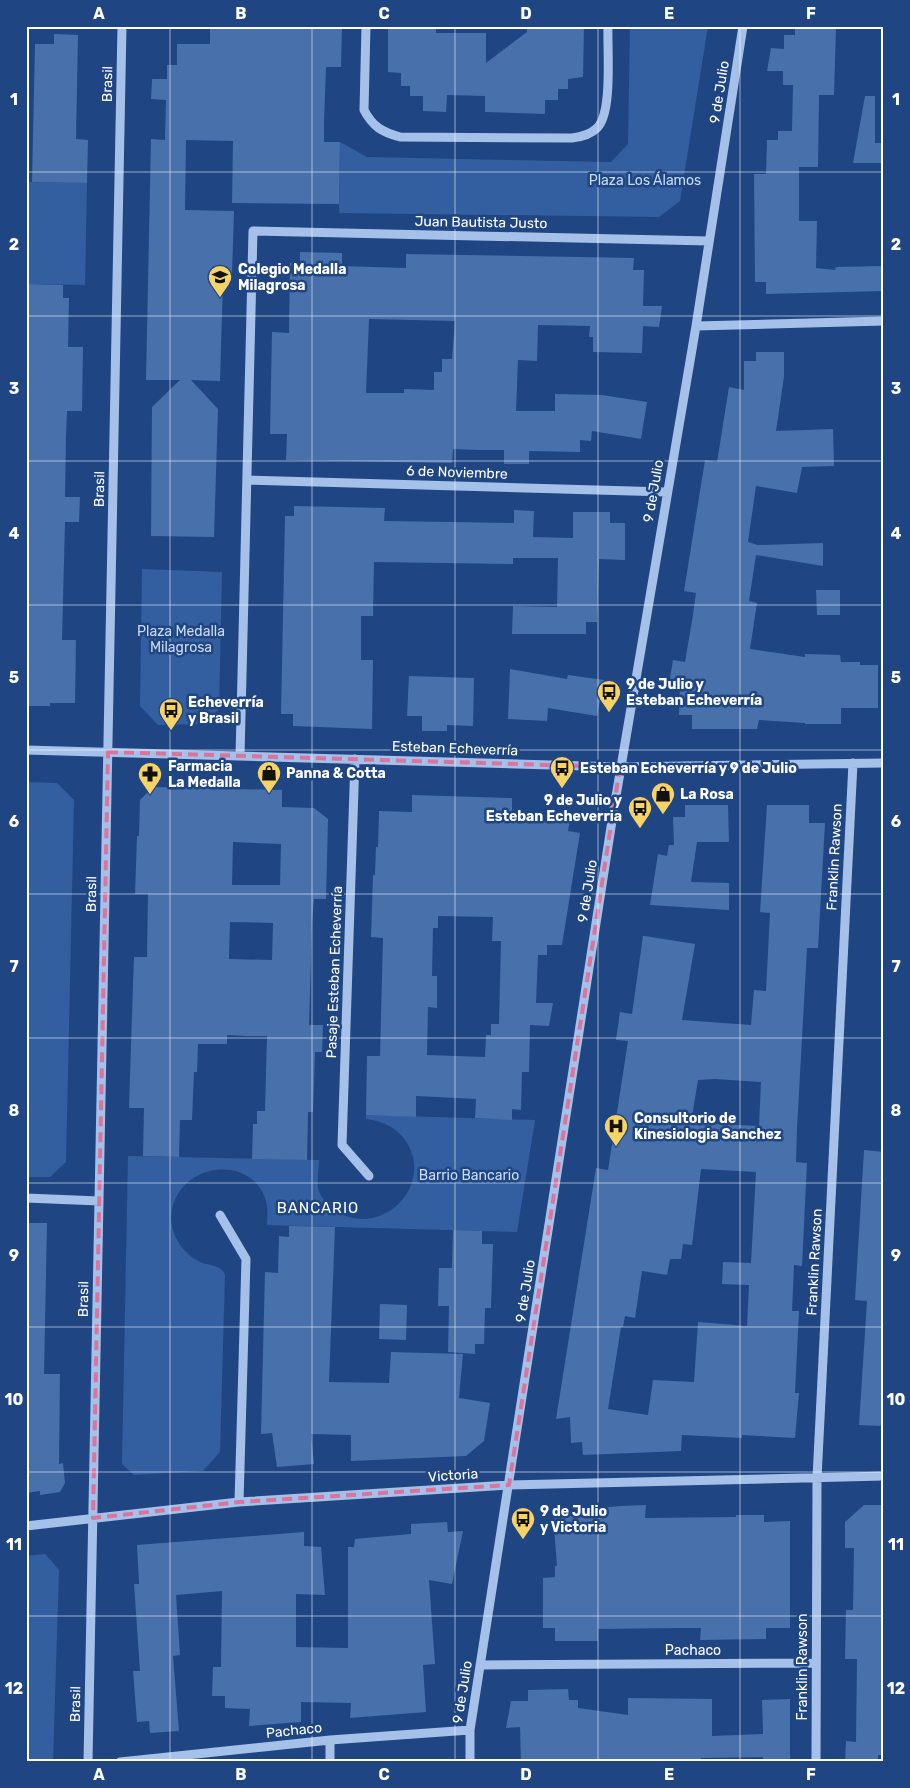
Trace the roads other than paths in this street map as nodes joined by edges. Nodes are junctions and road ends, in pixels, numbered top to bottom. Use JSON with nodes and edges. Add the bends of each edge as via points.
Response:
{"nodes":[{"id":1,"x":122,"y":26,"type":"edge"},
{"id":2,"x":366,"y":26,"type":"edge"},
{"id":3,"x":608,"y":26,"type":"edge"},
{"id":4,"x":743,"y":26,"type":"edge"},
{"id":5,"x":709,"y":241,"type":"junction"},
{"id":6,"x":884,"y":321,"type":"edge"},
{"id":7,"x":696,"y":326,"type":"junction"},
{"id":8,"x":247,"y":480,"type":"junction"},
{"id":9,"x":667,"y":492,"type":"junction"},
{"id":10,"x":26,"y":750,"type":"edge"},
{"id":11,"x":108,"y":752,"type":"junction"},
{"id":12,"x":240,"y":756,"type":"junction"},
{"id":13,"x":355,"y":759,"type":"junction"},
{"id":14,"x":853,"y":763,"type":"junction"},
{"id":15,"x":884,"y":763,"type":"edge"},
{"id":16,"x":620,"y":767,"type":"junction"},
{"id":17,"x":368,"y":1176,"type":"dead end"},
{"id":18,"x":26,"y":1198,"type":"edge"},
{"id":19,"x":99,"y":1201,"type":"junction"},
{"id":20,"x":220,"y":1215,"type":"dead end"},
{"id":21,"x":884,"y":1476,"type":"edge"},
{"id":22,"x":817,"y":1478,"type":"junction"},
{"id":23,"x":509,"y":1485,"type":"junction"},
{"id":24,"x":239,"y":1502,"type":"junction"},
{"id":25,"x":93,"y":1518,"type":"junction"},
{"id":26,"x":26,"y":1526,"type":"edge"},
{"id":27,"x":816,"y":1663,"type":"junction"},
{"id":28,"x":480,"y":1665,"type":"junction"},
{"id":29,"x":470,"y":1730,"type":"junction"},
{"id":30,"x":330,"y":1740,"type":"junction"},
{"id":31,"x":88,"y":1762,"type":"edge"},
{"id":32,"x":120,"y":1762,"type":"edge"},
{"id":33,"x":330,"y":1762,"type":"edge"},
{"id":34,"x":470,"y":1762,"type":"edge"},
{"id":35,"x":816,"y":1762,"type":"edge"}],
"edges":[{"from":1,"to":11,"type":"street","name":"Brasil"},
{"from":2,"to":3,"type":"street","via":[[364,110],[380,131],[400,137],[572,138],[598,128],[604,117]]},
{"from":4,"to":5,"type":"street","name":"9 de Julio"},
{"from":5,"to":7,"type":"street","name":"9 de Julio"},
{"from":5,"to":8,"type":"street","name":"Juan Bautista Justo","via":[[253,231]]},
{"from":6,"to":7,"type":"street"},
{"from":7,"to":9,"type":"street","name":"9 de Julio"},
{"from":8,"to":9,"type":"street","name":"6 de Noviembre"},
{"from":8,"to":12,"type":"street"},
{"from":9,"to":16,"type":"street","name":"9 de Julio"},
{"from":10,"to":11,"type":"street","name":"Esteban Echeverría"},
{"from":11,"to":12,"type":"street","name":"Esteban Echeverría"},
{"from":11,"to":19,"type":"street","name":"Brasil"},
{"from":12,"to":13,"type":"street","name":"Esteban Echeverría"},
{"from":13,"to":16,"type":"street","name":"Esteban Echeverría"},
{"from":13,"to":17,"type":"street","name":"Pasaje Esteban Echeverría","via":[[342,1145]]},
{"from":14,"to":15,"type":"street","name":"Esteban Echeverría"},
{"from":14,"to":16,"type":"street","name":"Esteban Echeverría"},
{"from":14,"to":22,"type":"street","name":"Franklin Rawson"},
{"from":16,"to":23,"type":"street","name":"9 de Julio"},
{"from":18,"to":19,"type":"street"},
{"from":19,"to":25,"type":"street","name":"Brasil"},
{"from":20,"to":24,"type":"street","via":[[246,1259]]},
{"from":21,"to":22,"type":"street","name":"Victoria"},
{"from":22,"to":23,"type":"street","name":"Victoria"},
{"from":22,"to":27,"type":"street","name":"Franklin Rawson"},
{"from":23,"to":24,"type":"street","name":"Victoria"},
{"from":23,"to":28,"type":"street","name":"9 de Julio"},
{"from":24,"to":25,"type":"street","name":"Victoria"},
{"from":25,"to":26,"type":"street","name":"Victoria"},
{"from":25,"to":31,"type":"street","name":"Brasil"},
{"from":27,"to":28,"type":"street","name":"Pachaco"},
{"from":27,"to":35,"type":"street","name":"Franklin Rawson"},
{"from":28,"to":29,"type":"street","name":"9 de Julio"},
{"from":29,"to":30,"type":"street","name":"Pachaco"},
{"from":29,"to":34,"type":"street","name":"9 de Julio"},
{"from":30,"to":32,"type":"street","name":"Pachaco"},
{"from":30,"to":33,"type":"street"}]}
